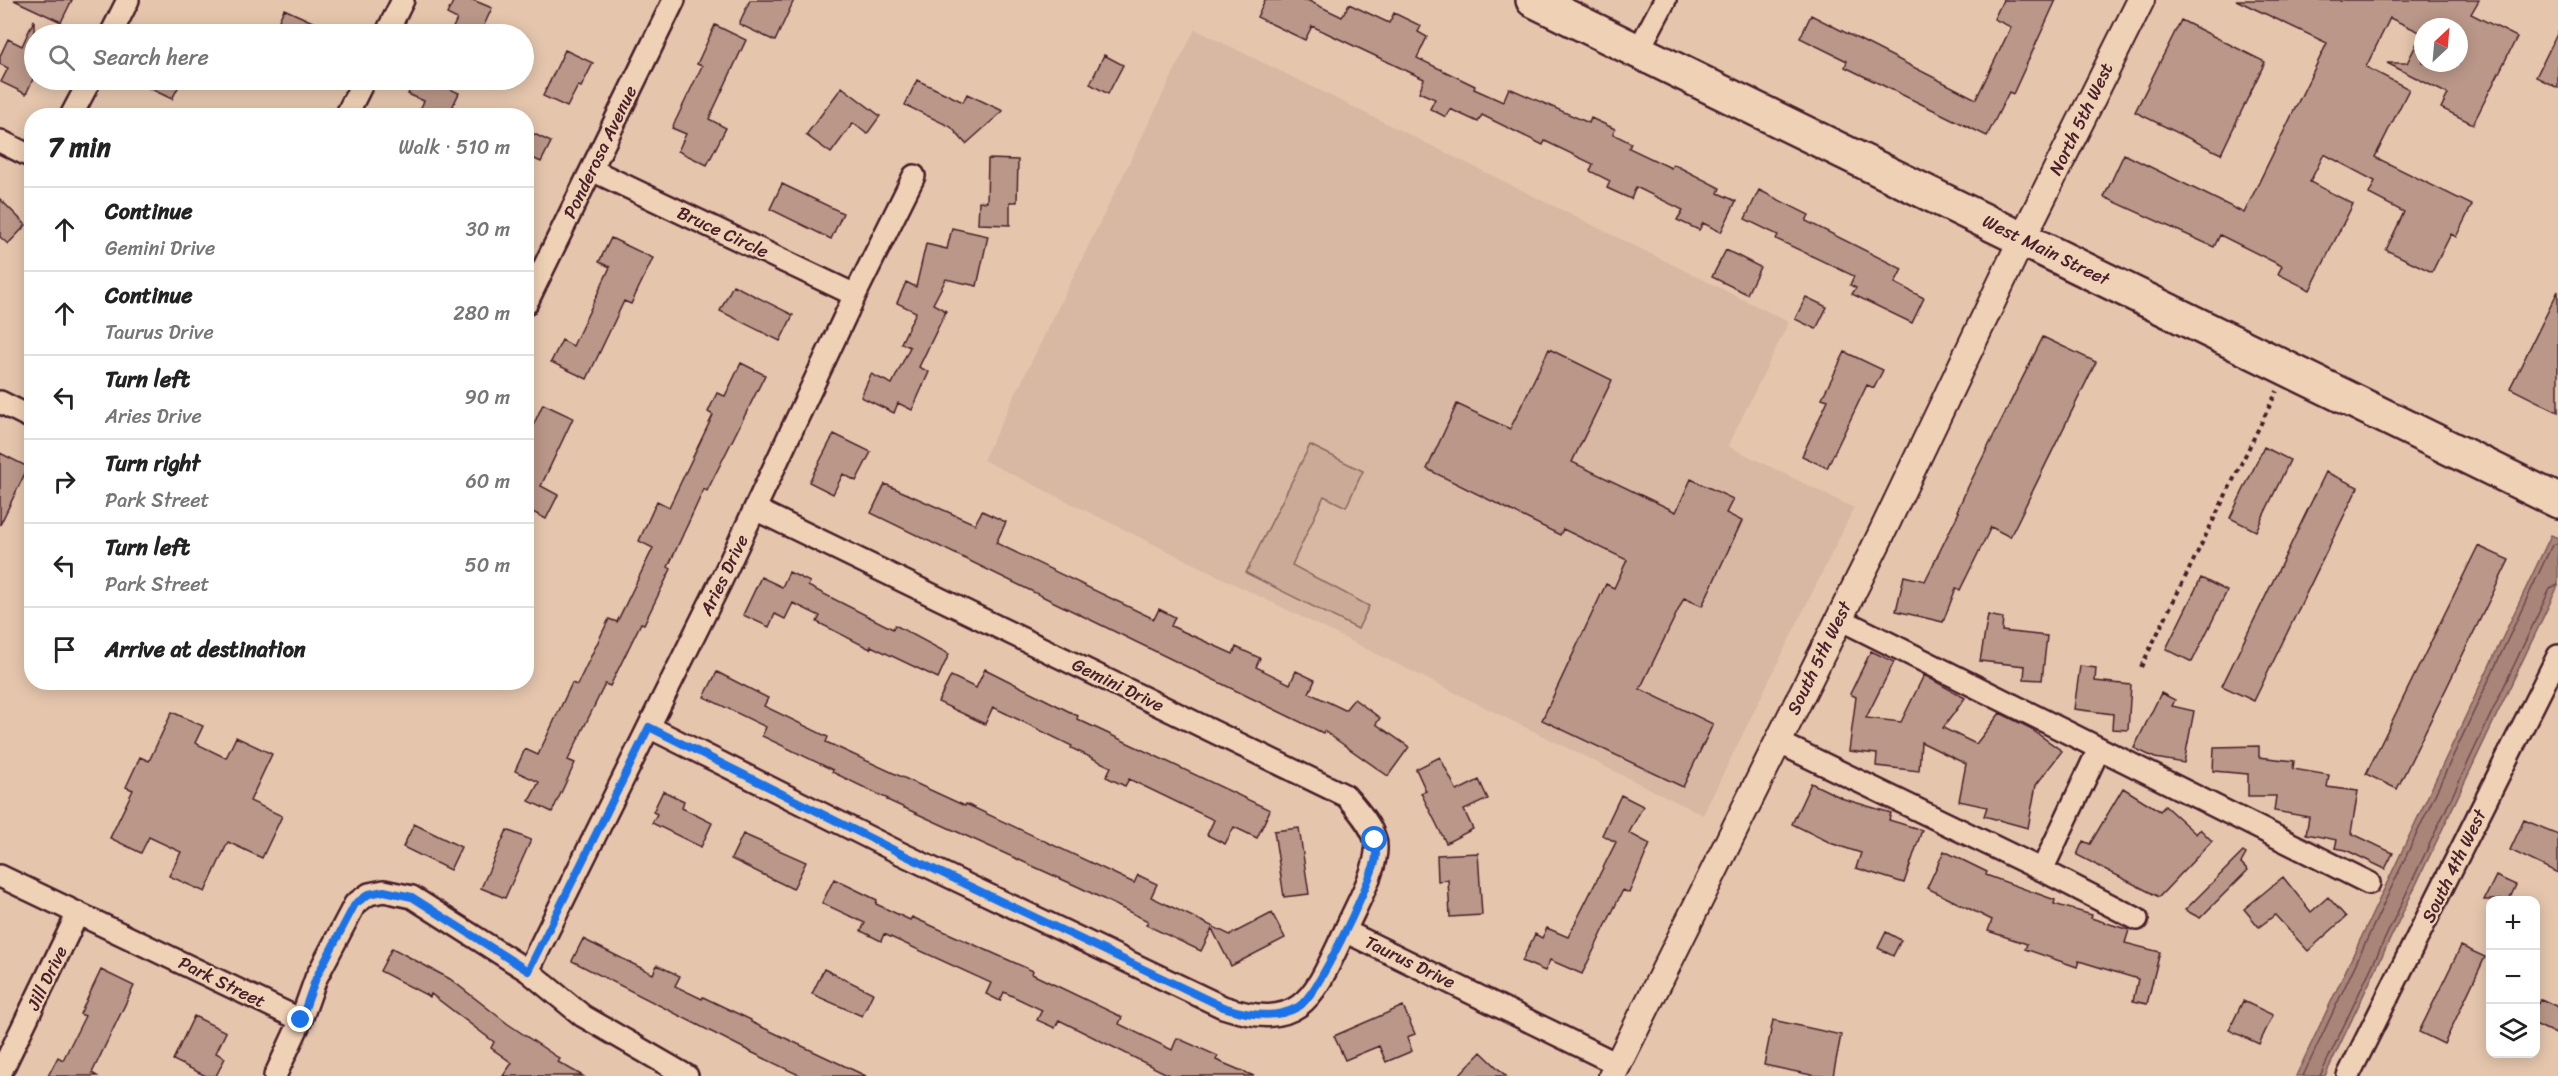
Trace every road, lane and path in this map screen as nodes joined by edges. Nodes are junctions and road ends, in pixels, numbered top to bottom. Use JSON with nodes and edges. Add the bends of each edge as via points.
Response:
{"nodes":[{"id":1,"x":128,"y":0,"type":"edge"},
{"id":2,"x":403,"y":0,"type":"edge"},
{"id":3,"x":674,"y":0,"type":"edge"},
{"id":4,"x":1533,"y":0,"type":"edge"},
{"id":5,"x":1665,"y":0,"type":"edge"},
{"id":6,"x":2141,"y":0,"type":"edge"},
{"id":7,"x":116,"y":24,"type":"edge"},
{"id":8,"x":391,"y":24,"type":"edge"},
{"id":9,"x":1638,"y":51,"type":"junction"},
{"id":10,"x":85,"y":90,"type":"edge"},
{"id":11,"x":359,"y":90,"type":"edge"},
{"id":12,"x":75,"y":108,"type":"edge"},
{"id":13,"x":350,"y":108,"type":"edge"},
{"id":14,"x":0,"y":141,"type":"edge"},
{"id":15,"x":24,"y":153,"type":"edge"},
{"id":16,"x":592,"y":170,"type":"junction"},
{"id":17,"x":914,"y":176,"type":"dead end"},
{"id":18,"x":2022,"y":239,"type":"junction"},
{"id":19,"x":534,"y":288,"type":"edge"},
{"id":20,"x":855,"y":294,"type":"junction"},
{"id":21,"x":2288,"y":369,"type":"junction"},
{"id":22,"x":0,"y":402,"type":"edge"},
{"id":23,"x":24,"y":414,"type":"edge"},
{"id":24,"x":2558,"y":501,"type":"edge"},
{"id":25,"x":755,"y":509,"type":"junction"},
{"id":26,"x":1838,"y":618,"type":"junction"},
{"id":27,"x":2558,"y":656,"type":"edge"},
{"id":28,"x":2141,"y":667,"type":"dead end"},
{"id":29,"x":649,"y":727,"type":"junction"},
{"id":30,"x":1778,"y":741,"type":"junction"},
{"id":31,"x":2099,"y":749,"type":"junction"},
{"id":32,"x":2042,"y":870,"type":"junction"},
{"id":33,"x":0,"y":876,"type":"edge"},
{"id":34,"x":2369,"y":883,"type":"dead end"},
{"id":35,"x":78,"y":914,"type":"junction"},
{"id":36,"x":2137,"y":919,"type":"dead end"},
{"id":37,"x":1345,"y":931,"type":"junction"},
{"id":38,"x":528,"y":971,"type":"junction"},
{"id":39,"x":301,"y":1020,"type":"junction"},
{"id":40,"x":1615,"y":1070,"type":"edge"},
{"id":41,"x":0,"y":1074,"type":"edge"},
{"id":42,"x":275,"y":1076,"type":"edge"},
{"id":43,"x":687,"y":1076,"type":"edge"},
{"id":44,"x":2348,"y":1076,"type":"edge"}],
"edges":[{"from":1,"to":7,"type":"street"},
{"from":2,"to":8,"type":"street"},
{"from":3,"to":16,"type":"street","name":"Ponderosa Avenue"},
{"from":4,"to":9,"type":"main road","name":"West Main Street"},
{"from":5,"to":9,"type":"street"},
{"from":6,"to":18,"type":"street","name":"North 5th West"},
{"from":9,"to":18,"type":"main road","name":"West Main Street"},
{"from":10,"to":12,"type":"street"},
{"from":11,"to":13,"type":"street"},
{"from":14,"to":15,"type":"street"},
{"from":16,"to":19,"type":"street","name":"Ponderosa Avenue"},
{"from":16,"to":20,"type":"street","name":"Bruce Circle"},
{"from":17,"to":20,"type":"street","name":"Aries Drive"},
{"from":18,"to":21,"type":"main road","name":"West Main Street"},
{"from":18,"to":26,"type":"street","name":"South 5th West"},
{"from":20,"to":25,"type":"street","name":"Aries Drive"},
{"from":21,"to":24,"type":"main road","name":"West Main Street"},
{"from":21,"to":28,"type":"path"},
{"from":22,"to":23,"type":"street"},
{"from":25,"to":29,"type":"street","name":"Aries Drive"},
{"from":25,"to":37,"type":"street","name":"Gemini Drive","via":[[1346,796],[1372,832],[1376,849],[1375,861]]},
{"from":26,"to":30,"type":"street","name":"South 5th West"},
{"from":26,"to":31,"type":"street"},
{"from":27,"to":44,"type":"street","name":"South 4th West"},
{"from":29,"to":37,"type":"street","name":"Taurus Drive","via":[[900,853],[1248,1016],[1301,1006],[1318,986]]},
{"from":29,"to":38,"type":"street","name":"Aries Drive"},
{"from":30,"to":32,"type":"street"},
{"from":30,"to":40,"type":"street","name":"South 5th West"},
{"from":31,"to":32,"type":"street"},
{"from":31,"to":34,"type":"street"},
{"from":32,"to":36,"type":"street"},
{"from":33,"to":35,"type":"street","name":"Park Street"},
{"from":35,"to":39,"type":"street","name":"Park Street"},
{"from":35,"to":41,"type":"street","name":"Jill Drive"},
{"from":37,"to":40,"type":"street","name":"Taurus Drive"},
{"from":38,"to":39,"type":"street","via":[[412,897],[384,891],[369,894],[355,904],[316,978]]},
{"from":38,"to":43,"type":"street","via":[[583,1016]]},
{"from":39,"to":42,"type":"street"}]}
